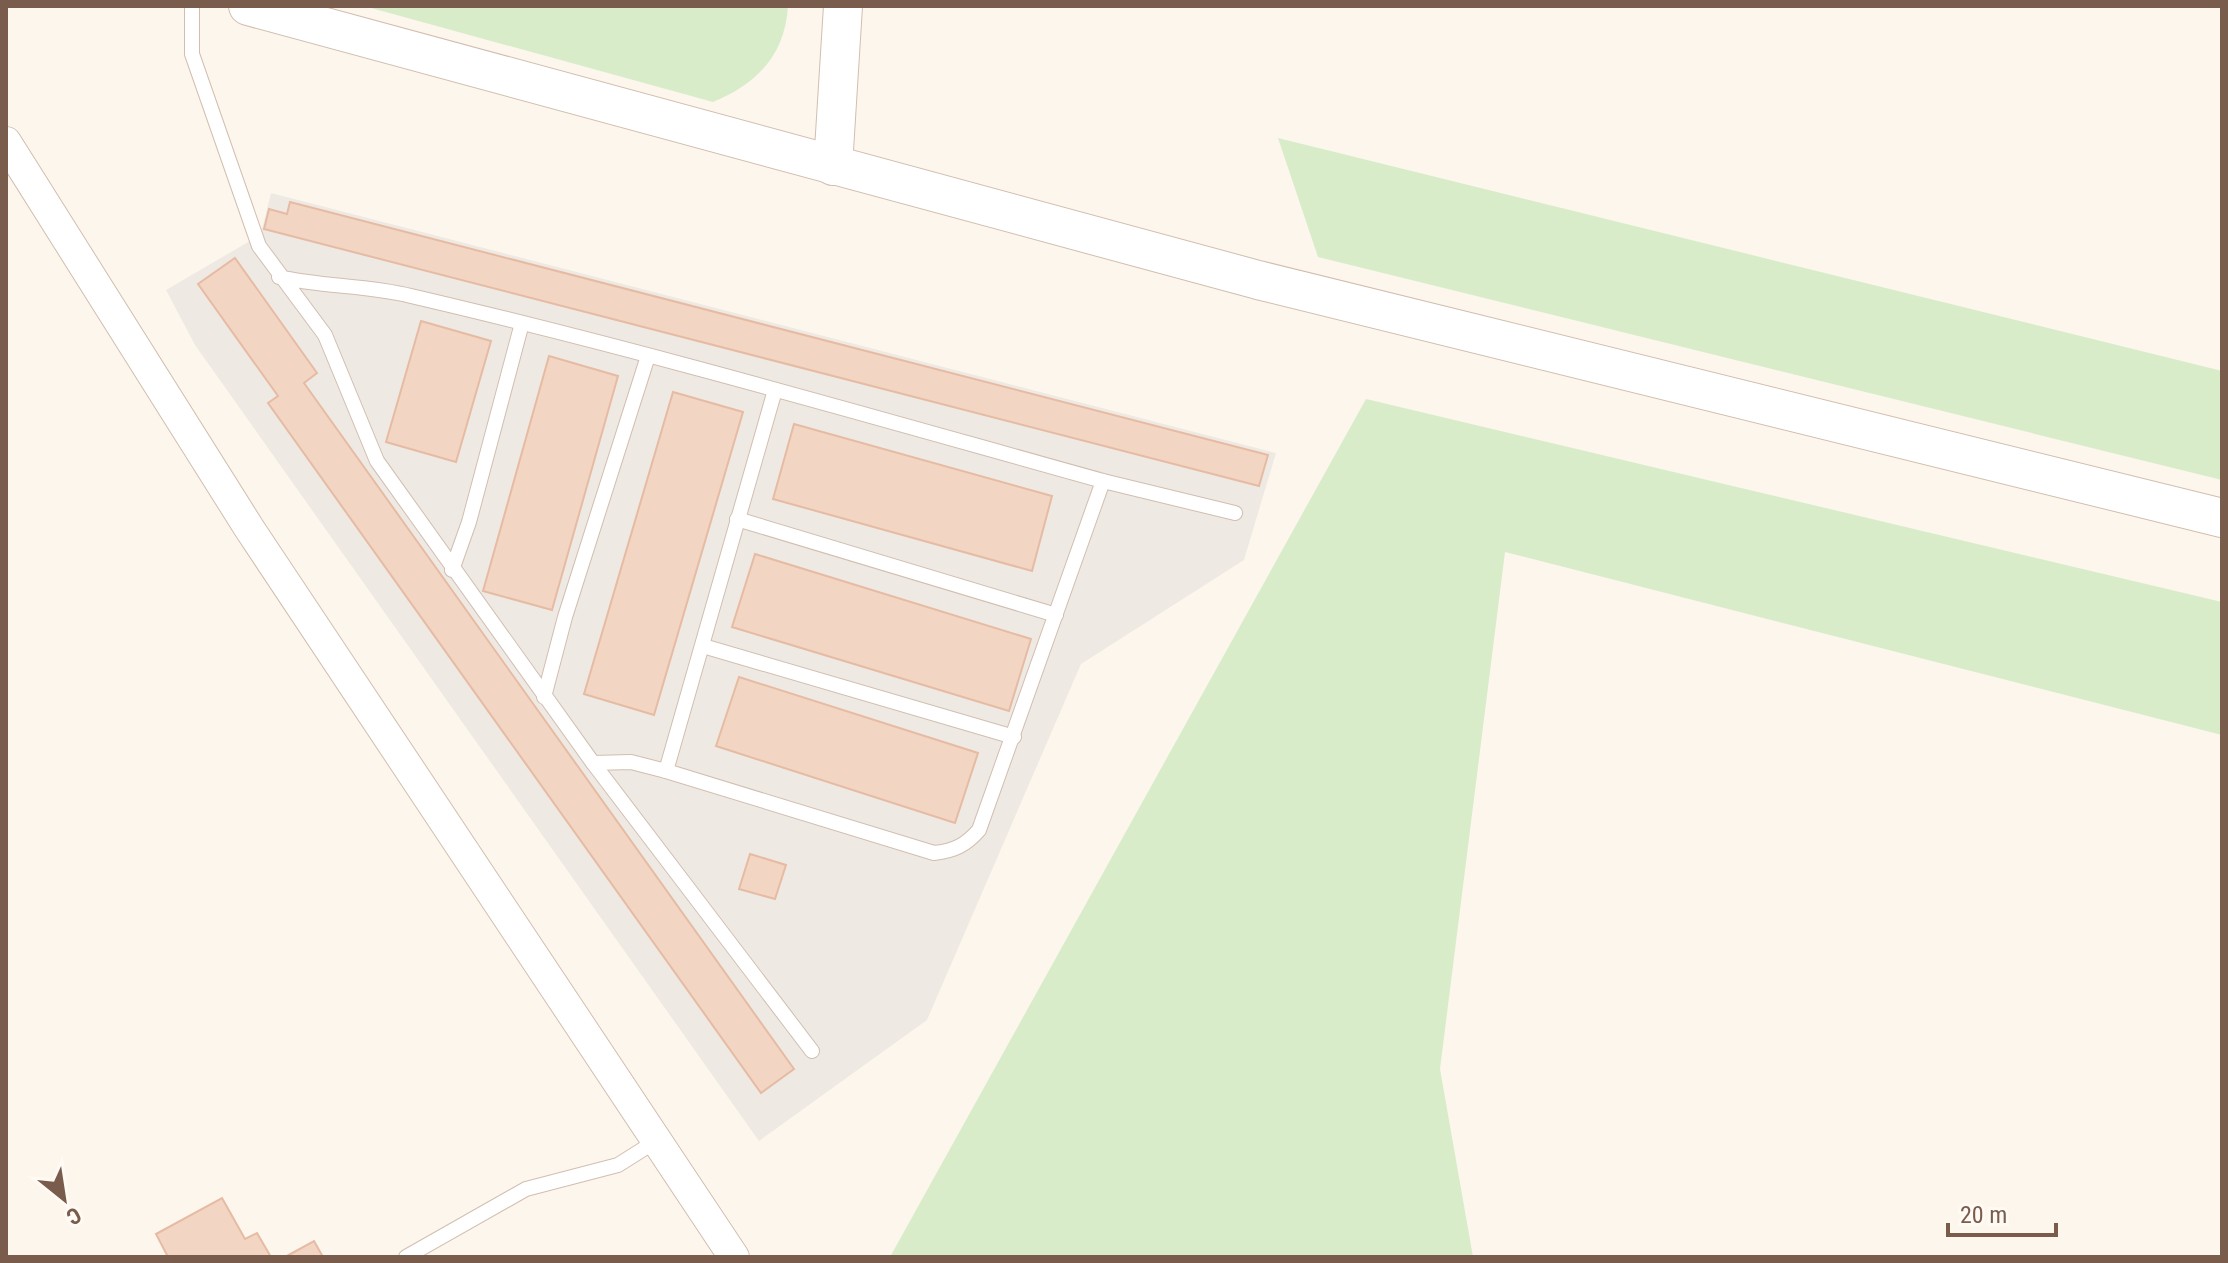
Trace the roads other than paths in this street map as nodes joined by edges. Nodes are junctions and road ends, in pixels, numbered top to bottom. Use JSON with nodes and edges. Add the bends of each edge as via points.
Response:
{"nodes":[{"id":1,"x":192,"y":6,"type":"edge"},
{"id":2,"x":248,"y":6,"type":"edge"},
{"id":3,"x":843,"y":6,"type":"edge"},
{"id":4,"x":6,"y":142,"type":"edge"},
{"id":5,"x":833,"y":166,"type":"junction"},
{"id":6,"x":279,"y":277,"type":"junction"},
{"id":7,"x":522,"y":323,"type":"junction"},
{"id":8,"x":648,"y":356,"type":"junction"},
{"id":9,"x":775,"y":390,"type":"junction"},
{"id":10,"x":1103,"y":481,"type":"junction"},
{"id":11,"x":1235,"y":513,"type":"dead end"},
{"id":12,"x":2222,"y":518,"type":"edge"},
{"id":13,"x":737,"y":519,"type":"junction"},
{"id":14,"x":452,"y":570,"type":"junction"},
{"id":15,"x":1056,"y":615,"type":"junction"},
{"id":16,"x":703,"y":646,"type":"junction"},
{"id":17,"x":544,"y":697,"type":"junction"},
{"id":18,"x":1014,"y":737,"type":"junction"},
{"id":19,"x":593,"y":763,"type":"junction"},
{"id":20,"x":666,"y":771,"type":"junction"},
{"id":21,"x":812,"y":1051,"type":"dead end"},
{"id":22,"x":656,"y":1141,"type":"junction"},
{"id":23,"x":406,"y":1257,"type":"edge"},
{"id":24,"x":734,"y":1257,"type":"edge"}],
"edges":[{"from":1,"to":6,"type":"lane","via":[[192,54],[255,238]]},
{"from":2,"to":5,"type":"street"},
{"from":3,"to":5,"type":"street"},
{"from":4,"to":22,"type":"street","via":[[249,528]]},
{"from":5,"to":12,"type":"street","via":[[1258,280]]},
{"from":6,"to":7,"type":"lane","via":[[320,287],[407,295]]},
{"from":6,"to":14,"type":"lane","via":[[325,335],[377,461]]},
{"from":7,"to":8,"type":"lane"},
{"from":7,"to":14,"type":"lane"},
{"from":8,"to":9,"type":"lane"},
{"from":8,"to":17,"type":"lane"},
{"from":9,"to":10,"type":"lane"},
{"from":9,"to":13,"type":"lane"},
{"from":10,"to":11,"type":"lane"},
{"from":10,"to":15,"type":"lane"},
{"from":13,"to":15,"type":"lane"},
{"from":13,"to":16,"type":"lane"},
{"from":14,"to":17,"type":"lane"},
{"from":15,"to":18,"type":"lane"},
{"from":16,"to":18,"type":"lane"},
{"from":16,"to":20,"type":"lane"},
{"from":17,"to":19,"type":"lane"},
{"from":18,"to":20,"type":"lane","via":[[979,830],[950,852],[934,853]]},
{"from":19,"to":20,"type":"lane","via":[[631,762]]},
{"from":19,"to":21,"type":"lane"},
{"from":22,"to":23,"type":"lane","via":[[618,1165],[526,1189]]},
{"from":22,"to":24,"type":"street"}]}
